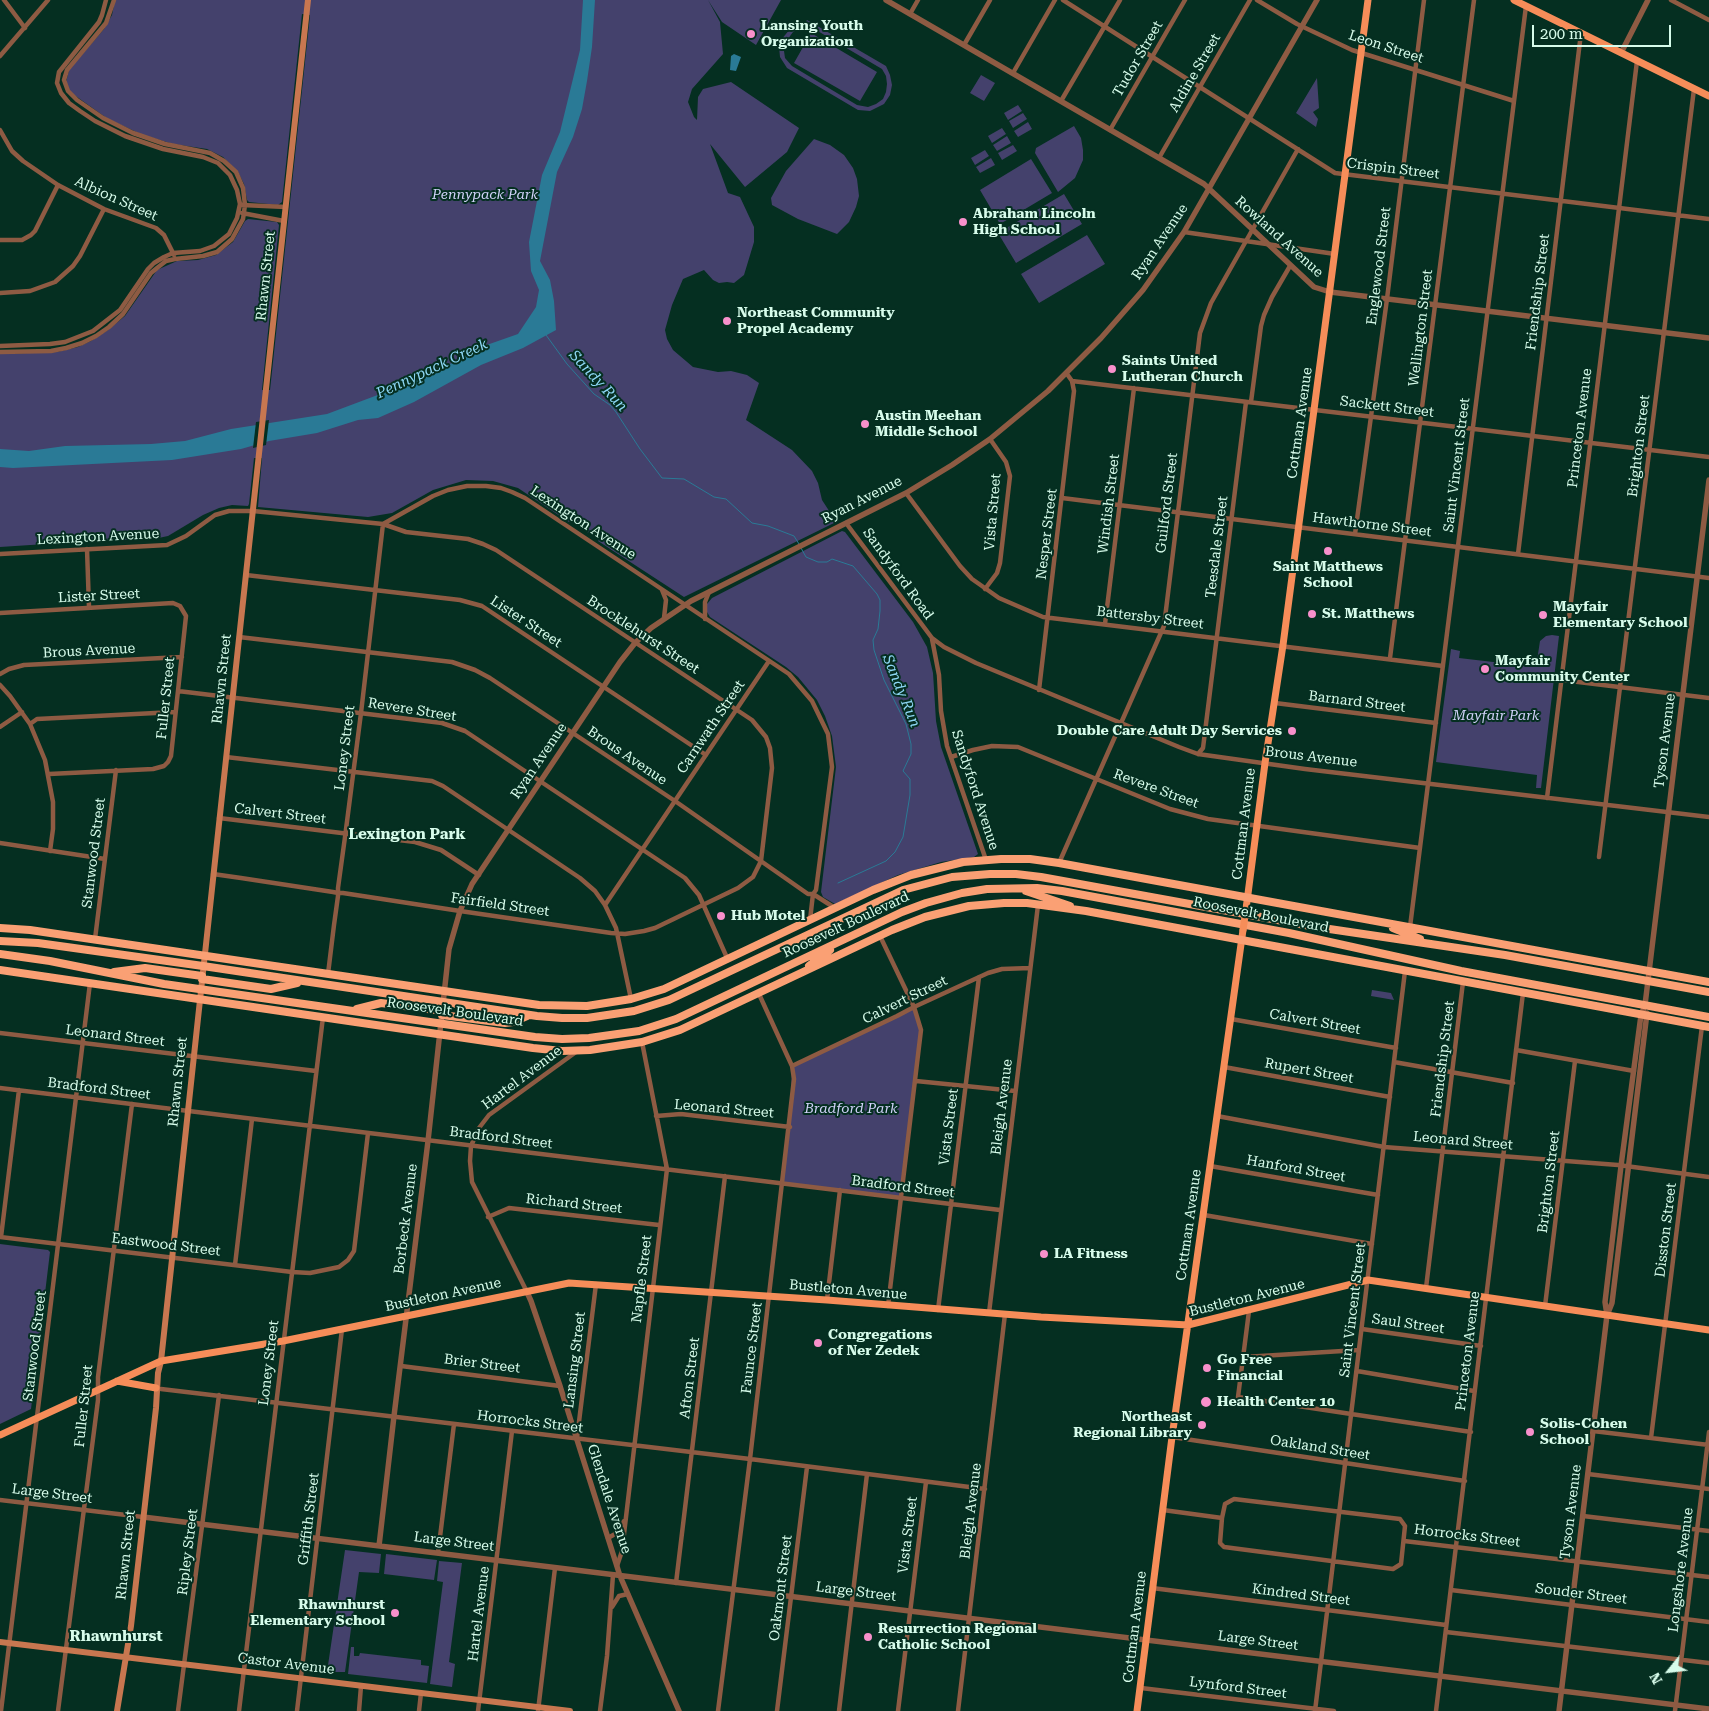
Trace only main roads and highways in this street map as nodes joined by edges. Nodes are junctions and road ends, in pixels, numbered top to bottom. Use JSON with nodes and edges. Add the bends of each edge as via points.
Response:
{"nodes":[{"id":1,"x":308,"y":0,"type":"edge"},
{"id":2,"x":1368,"y":0,"type":"edge"},
{"id":3,"x":1514,"y":0,"type":"edge"},
{"id":4,"x":1709,"y":96,"type":"edge"},
{"id":5,"x":1012,"y":888,"type":"junction"},
{"id":6,"x":1247,"y":898,"type":"junction"},
{"id":7,"x":1086,"y":912,"type":"junction"},
{"id":8,"x":1379,"y":923,"type":"junction"},
{"id":9,"x":0,"y":928,"type":"edge"},
{"id":10,"x":843,"y":940,"type":"junction"},
{"id":11,"x":0,"y":941,"type":"edge"},
{"id":12,"x":1241,"y":941,"type":"junction"},
{"id":13,"x":1433,"y":944,"type":"junction"},
{"id":14,"x":748,"y":950,"type":"junction"},
{"id":15,"x":0,"y":954,"type":"edge"},
{"id":16,"x":204,"y":955,"type":"junction"},
{"id":17,"x":203,"y":966,"type":"junction"},
{"id":18,"x":292,"y":968,"type":"junction"},
{"id":19,"x":0,"y":970,"type":"edge"},
{"id":20,"x":104,"y":972,"type":"junction"},
{"id":21,"x":798,"y":975,"type":"junction"},
{"id":22,"x":202,"y":977,"type":"junction"},
{"id":23,"x":715,"y":979,"type":"junction"},
{"id":24,"x":307,"y":982,"type":"junction"},
{"id":25,"x":1709,"y":982,"type":"edge"},
{"id":26,"x":330,"y":986,"type":"junction"},
{"id":27,"x":201,"y":989,"type":"junction"},
{"id":28,"x":1709,"y":992,"type":"edge"},
{"id":29,"x":1523,"y":993,"type":"junction"},
{"id":30,"x":1589,"y":995,"type":"junction"},
{"id":31,"x":200,"y":999,"type":"junction"},
{"id":32,"x":322,"y":1006,"type":"junction"},
{"id":33,"x":353,"y":1010,"type":"junction"},
{"id":34,"x":529,"y":1015,"type":"junction"},
{"id":35,"x":442,"y":1016,"type":"junction"},
{"id":36,"x":1709,"y":1017,"type":"edge"},
{"id":37,"x":360,"y":1023,"type":"junction"},
{"id":38,"x":1705,"y":1026,"type":"edge"},
{"id":39,"x":1188,"y":1325,"type":"junction"},
{"id":40,"x":1709,"y":1330,"type":"edge"},
{"id":41,"x":161,"y":1360,"type":"junction"},
{"id":42,"x":116,"y":1381,"type":"junction"},
{"id":43,"x":158,"y":1388,"type":"junction"},
{"id":44,"x":0,"y":1435,"type":"edge"},
{"id":45,"x":0,"y":1642,"type":"edge"},
{"id":46,"x":126,"y":1657,"type":"junction"},
{"id":47,"x":538,"y":1709,"type":"edge"},
{"id":48,"x":117,"y":1711,"type":"edge"},
{"id":49,"x":570,"y":1711,"type":"edge"},
{"id":50,"x":1137,"y":1711,"type":"edge"}],
"edges":[{"from":1,"to":16,"type":"main road","name":"Rhawn Street"},
{"from":2,"to":6,"type":"main road","name":"Cottman Avenue"},
{"from":3,"to":4,"type":"main road"},
{"from":5,"to":7,"type":"highway"},
{"from":5,"to":10,"type":"highway","name":"Roosevelt Boulevard","via":[[974,891],[938,899]]},
{"from":5,"to":30,"type":"highway","name":"Roosevelt Boulevard","via":[[1062,891],[1279,931]]},
{"from":6,"to":8,"type":"highway","name":"Roosevelt Boulevard"},
{"from":6,"to":12,"type":"main road","name":"Cottman Avenue","bridge":true},
{"from":6,"to":14,"type":"highway","name":"Roosevelt Boulevard","via":[[1059,863],[1030,859],[986,860],[950,864],[886,884]]},
{"from":7,"to":12,"type":"highway","name":"Roosevelt Boulevard"},
{"from":7,"to":21,"type":"highway","name":"Roosevelt Boulevard","via":[[1038,904],[1004,903],[958,908],[925,916]]},
{"from":8,"to":13,"type":"highway"},
{"from":8,"to":25,"type":"highway","name":"Roosevelt Boulevard"},
{"from":9,"to":16,"type":"highway","name":"Roosevelt Boulevard"},
{"from":10,"to":21,"type":"highway"},
{"from":10,"to":35,"type":"highway","name":"Roosevelt Boulevard","via":[[688,1014],[639,1031],[562,1039]]},
{"from":11,"to":17,"type":"highway","name":"Roosevelt Boulevard","via":[[38,943]]},
{"from":12,"to":29,"type":"highway","name":"Roosevelt Boulevard"},
{"from":12,"to":39,"type":"main road","name":"Cottman Avenue"},
{"from":13,"to":23,"type":"highway","name":"Roosevelt Boulevard","via":[[1316,927],[1041,877],[990,874],[952,878],[903,890]]},
{"from":13,"to":28,"type":"highway","name":"Roosevelt Boulevard"},
{"from":14,"to":18,"type":"highway","name":"Roosevelt Boulevard","via":[[664,989],[631,999],[586,1006],[556,1006]]},
{"from":14,"to":23,"type":"highway"},
{"from":15,"to":20,"type":"highway","name":"Roosevelt Boulevard"},
{"from":16,"to":17,"type":"main road","name":"Rhawn Street"},
{"from":16,"to":18,"type":"highway","name":"Roosevelt Boulevard"},
{"from":17,"to":22,"type":"main road","name":"Rhawn Street"},
{"from":17,"to":24,"type":"highway","name":"Roosevelt Boulevard"},
{"from":18,"to":26,"type":"highway"},
{"from":19,"to":31,"type":"highway","name":"Roosevelt Boulevard"},
{"from":20,"to":22,"type":"highway","via":[[145,968]]},
{"from":20,"to":27,"type":"highway","name":"Roosevelt Boulevard"},
{"from":21,"to":37,"type":"highway","name":"Roosevelt Boulevard","via":[[693,1025],[642,1042],[603,1049],[533,1048]]},
{"from":22,"to":24,"type":"highway","via":[[271,989]]},
{"from":22,"to":27,"type":"main road","name":"Rhawn Street"},
{"from":23,"to":34,"type":"highway","name":"Roosevelt Boulevard","via":[[668,1000],[623,1013],[575,1018]]},
{"from":24,"to":26,"type":"highway","name":"Roosevelt Boulevard"},
{"from":26,"to":34,"type":"highway","name":"Roosevelt Boulevard"},
{"from":27,"to":31,"type":"main road","name":"Rhawn Street"},
{"from":27,"to":32,"type":"highway","name":"Roosevelt Boulevard"},
{"from":29,"to":30,"type":"highway"},
{"from":29,"to":38,"type":"highway","name":"Roosevelt Boulevard"},
{"from":30,"to":36,"type":"highway","name":"Roosevelt Boulevard"},
{"from":31,"to":37,"type":"highway","name":"Roosevelt Boulevard"},
{"from":31,"to":41,"type":"main road","name":"Rhawn Street"},
{"from":32,"to":33,"type":"highway","name":"Roosevelt Boulevard"},
{"from":32,"to":37,"type":"highway"},
{"from":33,"to":35,"type":"highway","name":"Roosevelt Boulevard"},
{"from":33,"to":35,"type":"highway","via":[[381,1003]]},
{"from":34,"to":35,"type":"highway","via":[[505,1023]]},
{"from":39,"to":40,"type":"main road","name":"Bustleton Avenue","via":[[1368,1280]]},
{"from":39,"to":41,"type":"main road","name":"Bustleton Avenue","via":[[569,1282],[342,1330]]},
{"from":39,"to":50,"type":"main road","name":"Cottman Avenue"},
{"from":41,"to":42,"type":"main road","name":"Bustleton Avenue"},
{"from":41,"to":43,"type":"main road","name":"Rhawn Street"},
{"from":42,"to":43,"type":"main road"},
{"from":42,"to":44,"type":"main road","name":"Bustleton Avenue"},
{"from":43,"to":46,"type":"main road","name":"Rhawn Street"},
{"from":45,"to":46,"type":"main road","name":"Castor Avenue"},
{"from":46,"to":47,"type":"main road","name":"Castor Avenue"},
{"from":46,"to":48,"type":"main road","name":"Rhawn Street"},
{"from":47,"to":49,"type":"main road","name":"Castor Avenue"}]}
